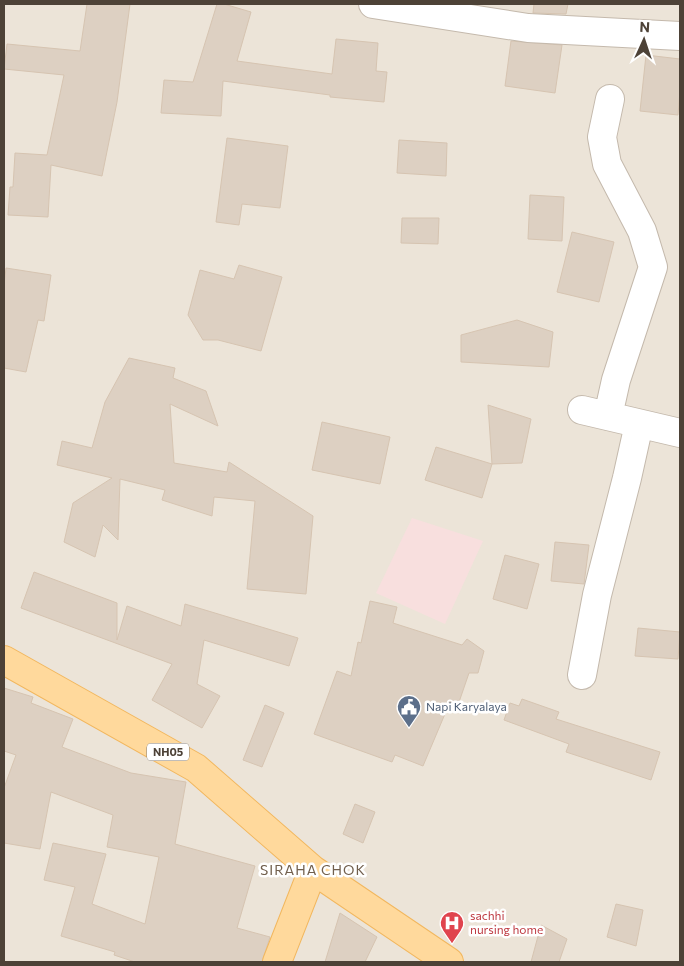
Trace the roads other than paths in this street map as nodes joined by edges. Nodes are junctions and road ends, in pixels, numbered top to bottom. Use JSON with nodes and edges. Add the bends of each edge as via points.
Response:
{"nodes":[{"id":1,"x":373,"y":4,"type":"edge"},
{"id":2,"x":680,"y":36,"type":"edge"},
{"id":3,"x":610,"y":99,"type":"dead end"},
{"id":4,"x":639,"y":424,"type":"junction"},
{"id":5,"x":680,"y":433,"type":"edge"},
{"id":6,"x":4,"y":660,"type":"edge"},
{"id":7,"x":582,"y":675,"type":"dead end"},
{"id":8,"x":313,"y":870,"type":"junction"},
{"id":9,"x":277,"y":962,"type":"edge"},
{"id":10,"x":449,"y":962,"type":"edge"}],
"edges":[{"from":1,"to":2,"type":"street","via":[[528,28]]},
{"from":3,"to":4,"type":"street","via":[[602,137],[607,164],[642,231],[653,268],[616,380],[595,413]]},
{"from":4,"to":5,"type":"street"},
{"from":4,"to":7,"type":"street","via":[[597,595]]},
{"from":6,"to":8,"type":"main road","number":"NH05","via":[[196,768]]},
{"from":8,"to":9,"type":"main road"},
{"from":8,"to":10,"type":"main road","number":"NH05"}]}
